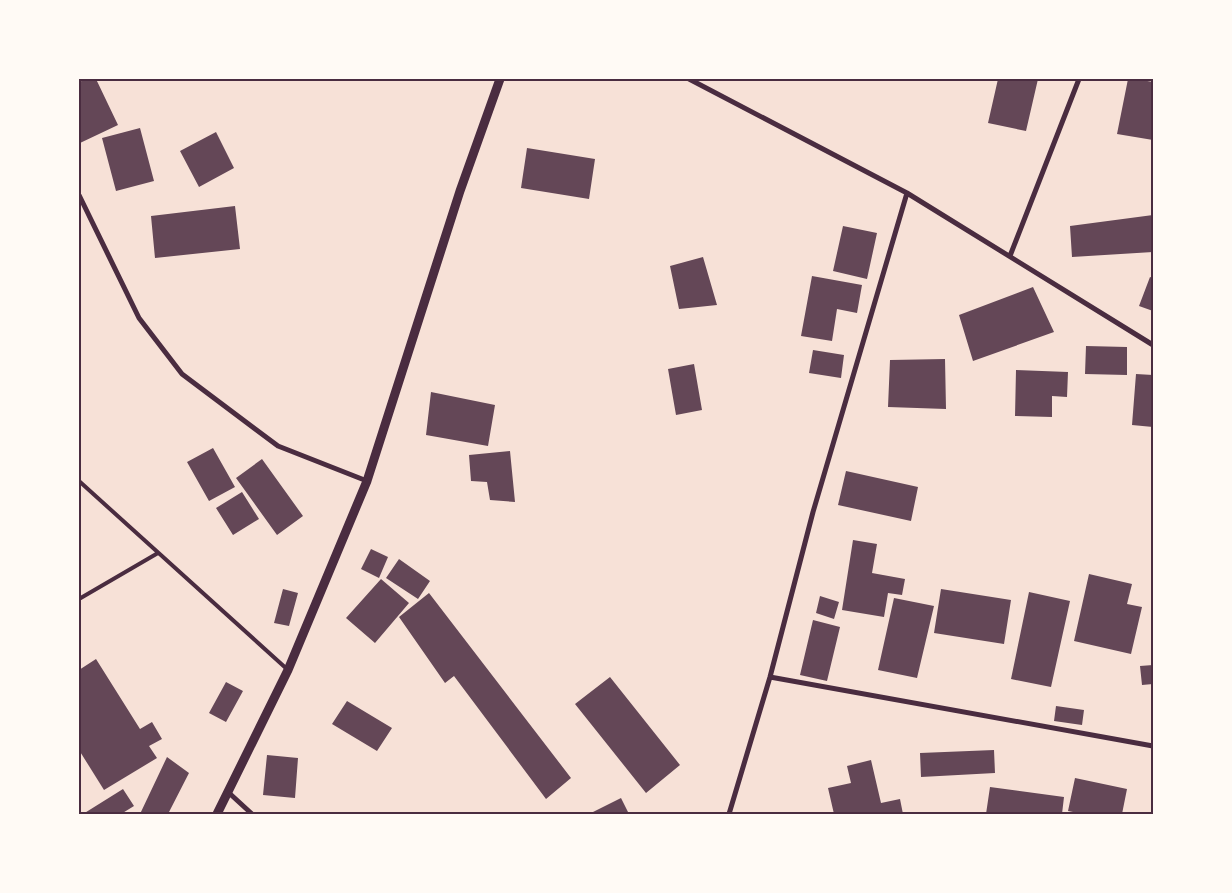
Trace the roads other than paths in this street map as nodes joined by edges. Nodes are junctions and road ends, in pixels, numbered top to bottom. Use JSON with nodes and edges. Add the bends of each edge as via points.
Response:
{"nodes":[{"id":1,"x":500,"y":79,"type":"edge"},
{"id":2,"x":689,"y":79,"type":"edge"},
{"id":3,"x":1079,"y":79,"type":"edge"},
{"id":4,"x":907,"y":193,"type":"junction"},
{"id":5,"x":79,"y":195,"type":"edge"},
{"id":6,"x":1010,"y":256,"type":"junction"},
{"id":7,"x":1153,"y":346,"type":"edge"},
{"id":8,"x":79,"y":481,"type":"edge"},
{"id":9,"x":367,"y":481,"type":"junction"},
{"id":10,"x":158,"y":553,"type":"junction"},
{"id":11,"x":79,"y":599,"type":"edge"},
{"id":12,"x":288,"y":670,"type":"junction"},
{"id":13,"x":770,"y":677,"type":"junction"},
{"id":14,"x":1153,"y":746,"type":"edge"},
{"id":15,"x":228,"y":792,"type":"junction"},
{"id":16,"x":217,"y":814,"type":"edge"},
{"id":17,"x":252,"y":814,"type":"edge"},
{"id":18,"x":729,"y":814,"type":"edge"}],
"edges":[{"from":1,"to":9,"type":"street","via":[[457,200]]},
{"from":2,"to":4,"type":"street"},
{"from":3,"to":6,"type":"street"},
{"from":4,"to":6,"type":"street"},
{"from":4,"to":13,"type":"street","via":[[813,512]]},
{"from":5,"to":9,"type":"street","via":[[139,318],[182,374],[278,446]]},
{"from":6,"to":7,"type":"street"},
{"from":8,"to":10,"type":"lane"},
{"from":9,"to":12,"type":"street"},
{"from":10,"to":11,"type":"lane"},
{"from":10,"to":12,"type":"lane"},
{"from":12,"to":15,"type":"street"},
{"from":13,"to":14,"type":"street"},
{"from":13,"to":18,"type":"street"},
{"from":15,"to":16,"type":"street"},
{"from":15,"to":17,"type":"street"}]}
